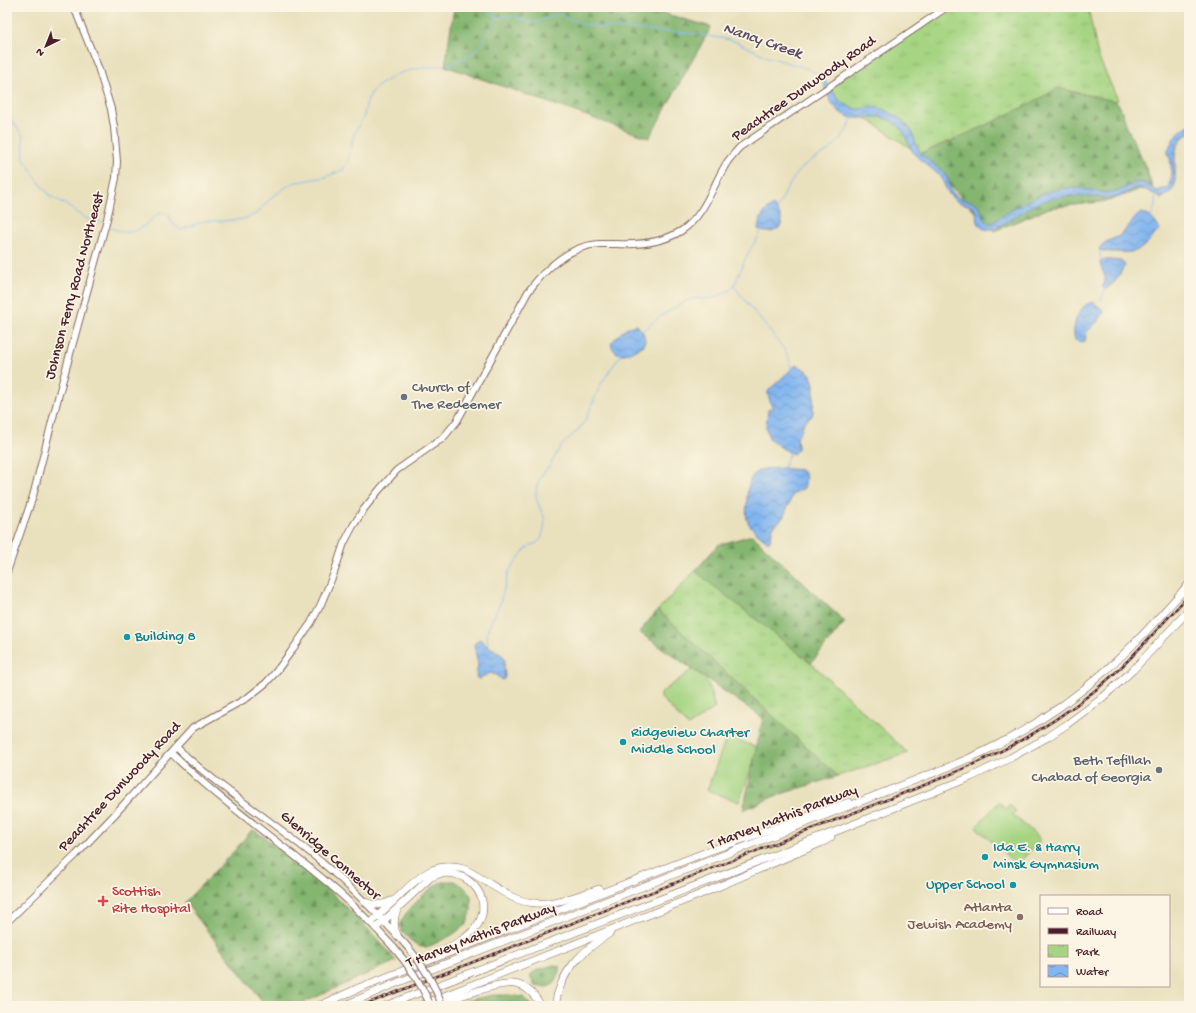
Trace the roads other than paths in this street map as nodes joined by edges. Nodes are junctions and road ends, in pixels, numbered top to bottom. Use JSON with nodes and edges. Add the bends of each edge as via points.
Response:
{"nodes":[{"id":1,"x":74,"y":7,"type":"edge"},
{"id":2,"x":947,"y":7,"type":"edge"},
{"id":3,"x":7,"y":572,"type":"edge"},
{"id":4,"x":1189,"y":584,"type":"edge"},
{"id":5,"x":1189,"y":610,"type":"edge"},
{"id":6,"x":176,"y":747,"type":"junction"},
{"id":7,"x":170,"y":753,"type":"junction"},
{"id":8,"x":925,"y":776,"type":"junction"},
{"id":9,"x":839,"y":830,"type":"junction"},
{"id":10,"x":651,"y":873,"type":"junction"},
{"id":11,"x":399,"y":901,"type":"junction"},
{"id":12,"x":365,"y":902,"type":"junction"},
{"id":13,"x":378,"y":915,"type":"junction"},
{"id":14,"x":633,"y":920,"type":"junction"},
{"id":15,"x":384,"y":921,"type":"junction"},
{"id":16,"x":7,"y":922,"type":"edge"},
{"id":17,"x":371,"y":923,"type":"junction"},
{"id":18,"x":376,"y":928,"type":"junction"},
{"id":19,"x":397,"y":935,"type":"junction"},
{"id":20,"x":356,"y":989,"type":"junction"},
{"id":21,"x":319,"y":1006,"type":"edge"},
{"id":22,"x":343,"y":1006,"type":"edge"},
{"id":23,"x":385,"y":1006,"type":"edge"},
{"id":24,"x":419,"y":1006,"type":"edge"},
{"id":25,"x":430,"y":1006,"type":"edge"},
{"id":26,"x":442,"y":1006,"type":"edge"},
{"id":27,"x":541,"y":1006,"type":"edge"},
{"id":28,"x":555,"y":1006,"type":"edge"}],
"edges":[{"from":1,"to":3,"type":"main road","name":"Johnson Ferry Road Northeast","via":[[111,108],[117,161],[114,189],[33,496]]},
{"from":2,"to":6,"type":"main road","name":"Peachtree Dunwoody Road","via":[[740,147],[728,162],[701,210],[684,230],[658,241],[641,244],[598,244],[578,249],[542,274],[528,292],[450,431],[436,444],[397,470],[353,526],[321,604],[280,667],[266,683],[247,698],[193,728]]},
{"from":4,"to":8,"type":"highway","name":"T Harvey Mathis Parkway","via":[[1121,657],[1073,698],[1002,743]]},
{"from":5,"to":9,"type":"highway","name":"T Harvey Mathis Parkway","via":[[1118,684],[1048,737],[971,777]]},
{"from":6,"to":7,"type":"main road","name":"Peachtree Dunwoody Road"},
{"from":6,"to":12,"type":"main road","name":"Glenridge Connector","via":[[198,767],[308,851]]},
{"from":7,"to":16,"type":"main road","name":"Peachtree Dunwoody Road","via":[[76,855]]},
{"from":7,"to":17,"type":"main road","name":"Glenridge Connector","via":[[213,792],[330,885]]},
{"from":8,"to":10,"type":"highway","via":[[732,842]]},
{"from":8,"to":22,"type":"highway","name":"T Harvey Mathis Parkway"},
{"from":9,"to":14,"type":"highway","via":[[812,847]]},
{"from":9,"to":23,"type":"highway","name":"T Harvey Mathis Parkway"},
{"from":10,"to":11,"type":"highway","via":[[566,900],[542,903],[514,898],[464,870],[442,867],[423,875]]},
{"from":10,"to":20,"type":"highway"},
{"from":11,"to":12,"type":"highway","via":[[381,905]]},
{"from":11,"to":13,"type":"highway"},
{"from":11,"to":15,"type":"highway"},
{"from":11,"to":19,"type":"highway","via":[[394,920]]},
{"from":11,"to":20,"type":"highway","via":[[437,874],[449,873],[461,876],[476,887],[481,898],[482,910],[476,926],[460,941]]},
{"from":12,"to":13,"type":"main road","name":"Glenridge Connector"},
{"from":13,"to":15,"type":"main road","name":"Glenridge Connector"},
{"from":13,"to":17,"type":"highway"},
{"from":14,"to":24,"type":"highway"},
{"from":14,"to":28,"type":"highway","via":[[596,942],[579,957],[563,981]]},
{"from":15,"to":18,"type":"highway"},
{"from":15,"to":19,"type":"main road","name":"Glenridge Connector"},
{"from":17,"to":18,"type":"main road","name":"Glenridge Connector"},
{"from":18,"to":25,"type":"main road","name":"Glenridge Connector","bridge":true,"via":[[410,967]]},
{"from":19,"to":26,"type":"main road","name":"Glenridge Connector","bridge":true,"via":[[428,974]]},
{"from":20,"to":21,"type":"highway"},
{"from":25,"to":27,"type":"highway","via":[[504,983],[516,984],[528,990]]}]}
